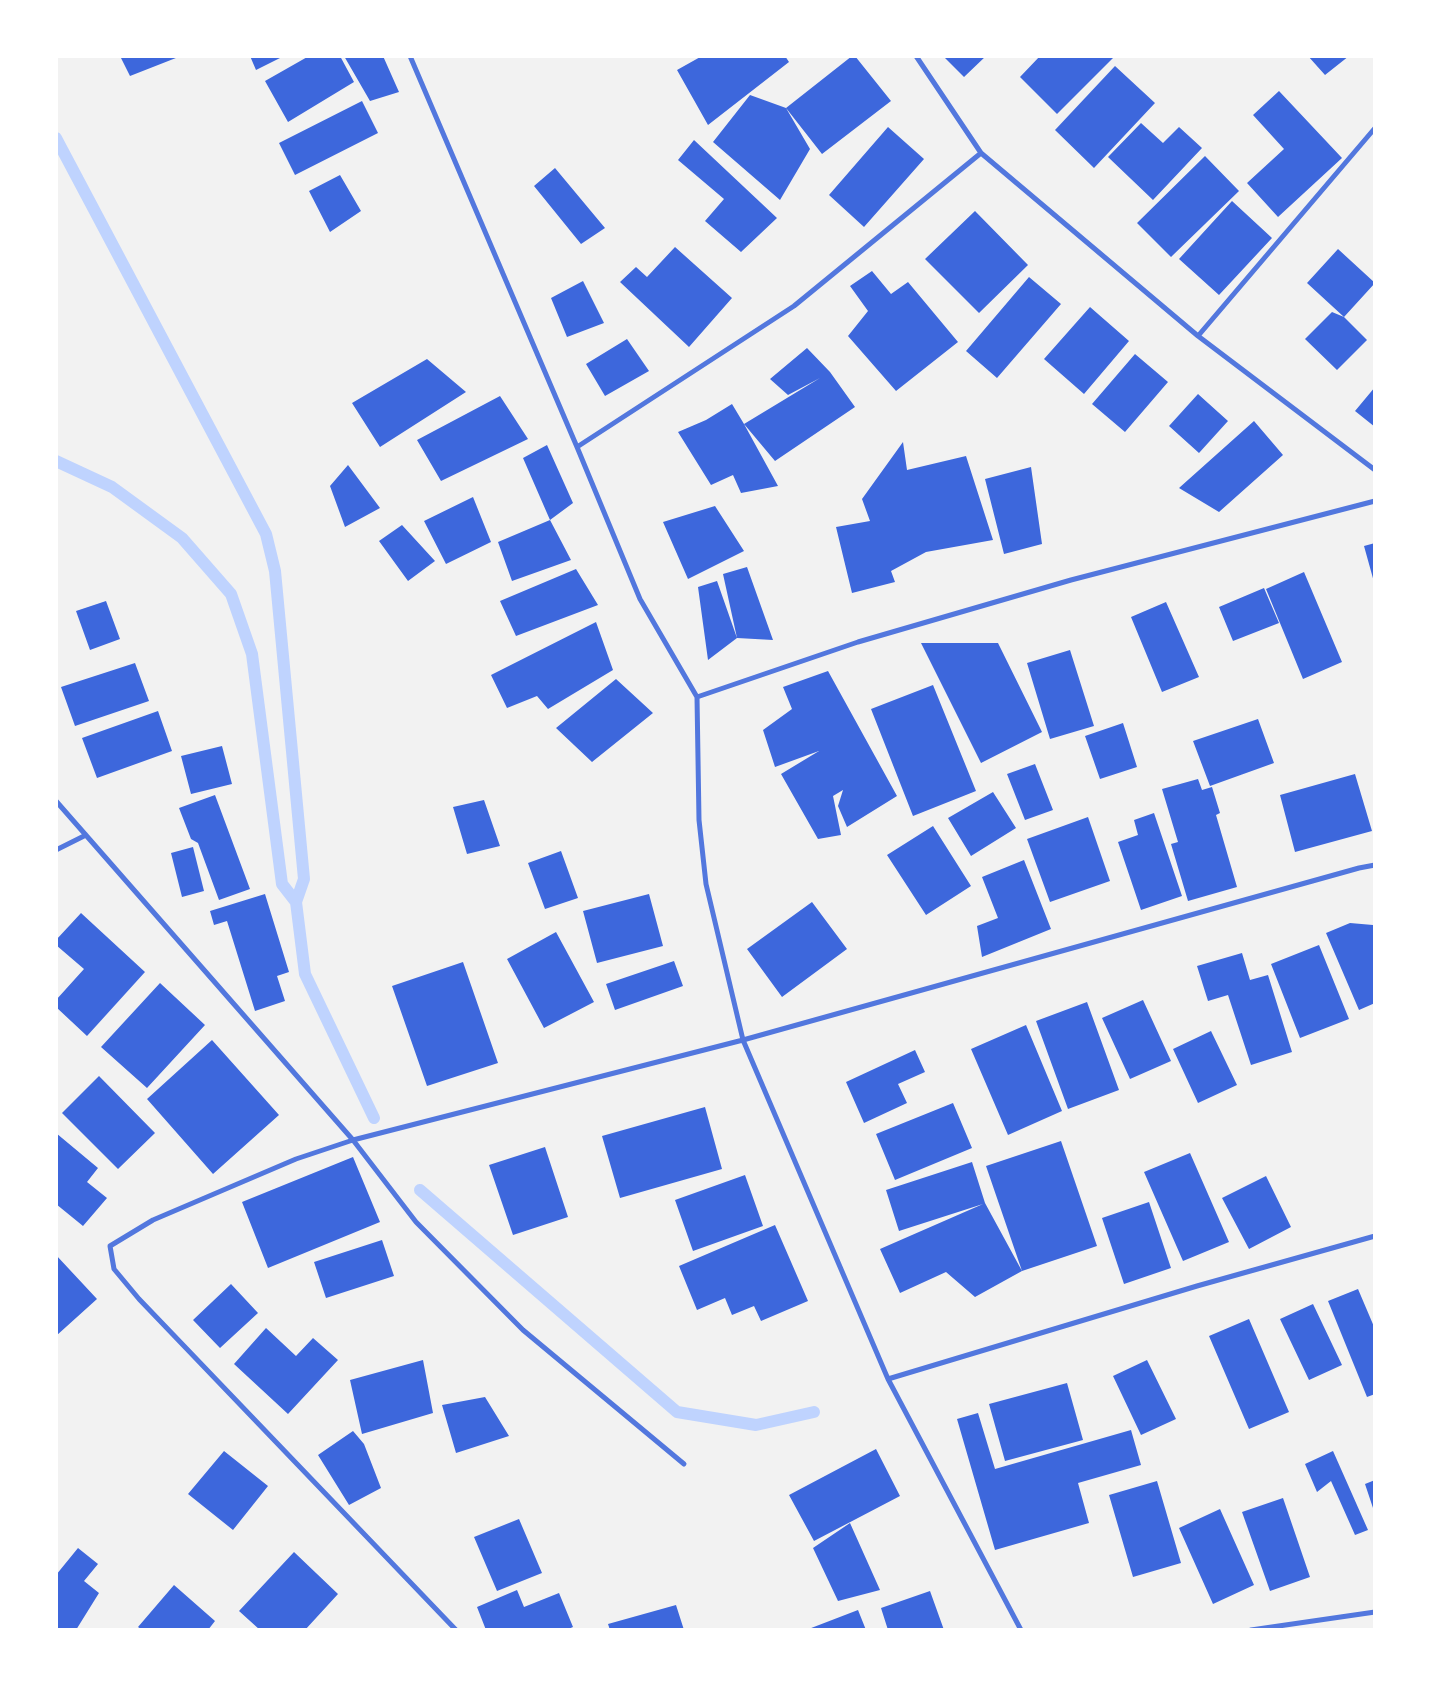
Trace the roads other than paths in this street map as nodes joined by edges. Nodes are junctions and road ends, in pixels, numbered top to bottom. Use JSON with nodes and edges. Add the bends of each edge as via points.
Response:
{"nodes":[{"id":1,"x":410,"y":56,"type":"edge"},
{"id":2,"x":916,"y":56,"type":"edge"},
{"id":3,"x":1375,"y":128,"type":"edge"},
{"id":4,"x":981,"y":153,"type":"junction"},
{"id":5,"x":1198,"y":336,"type":"junction"},
{"id":6,"x":577,"y":448,"type":"junction"},
{"id":7,"x":1375,"y":470,"type":"edge"},
{"id":8,"x":1375,"y":501,"type":"edge"},
{"id":9,"x":698,"y":697,"type":"junction"},
{"id":10,"x":56,"y":801,"type":"edge"},
{"id":11,"x":86,"y":835,"type":"junction"},
{"id":12,"x":56,"y":850,"type":"edge"},
{"id":13,"x":1375,"y":865,"type":"edge"},
{"id":14,"x":743,"y":1040,"type":"junction"},
{"id":15,"x":353,"y":1140,"type":"junction"},
{"id":16,"x":1375,"y":1236,"type":"edge"},
{"id":17,"x":888,"y":1379,"type":"junction"},
{"id":18,"x":684,"y":1464,"type":"dead end"},
{"id":19,"x":1375,"y":1612,"type":"edge"},
{"id":20,"x":456,"y":1630,"type":"edge"},
{"id":21,"x":1021,"y":1630,"type":"edge"},
{"id":22,"x":1251,"y":1630,"type":"edge"}],
"edges":[{"from":1,"to":6,"type":"street"},
{"from":2,"to":4,"type":"street"},
{"from":3,"to":5,"type":"street"},
{"from":4,"to":5,"type":"street"},
{"from":4,"to":6,"type":"street","via":[[794,306]]},
{"from":5,"to":7,"type":"street"},
{"from":6,"to":9,"type":"street","via":[[640,599]]},
{"from":8,"to":9,"type":"street","via":[[1071,580],[858,642]]},
{"from":9,"to":14,"type":"street","via":[[699,820],[706,884]]},
{"from":10,"to":11,"type":"street"},
{"from":11,"to":12,"type":"street"},
{"from":11,"to":15,"type":"street"},
{"from":13,"to":14,"type":"street"},
{"from":14,"to":15,"type":"street"},
{"from":14,"to":17,"type":"street"},
{"from":15,"to":18,"type":"street","via":[[416,1222],[522,1330]]},
{"from":15,"to":20,"type":"street","via":[[296,1159],[153,1220],[110,1246],[114,1269]]},
{"from":16,"to":17,"type":"street"},
{"from":17,"to":21,"type":"street"},
{"from":19,"to":22,"type":"street"}]}
